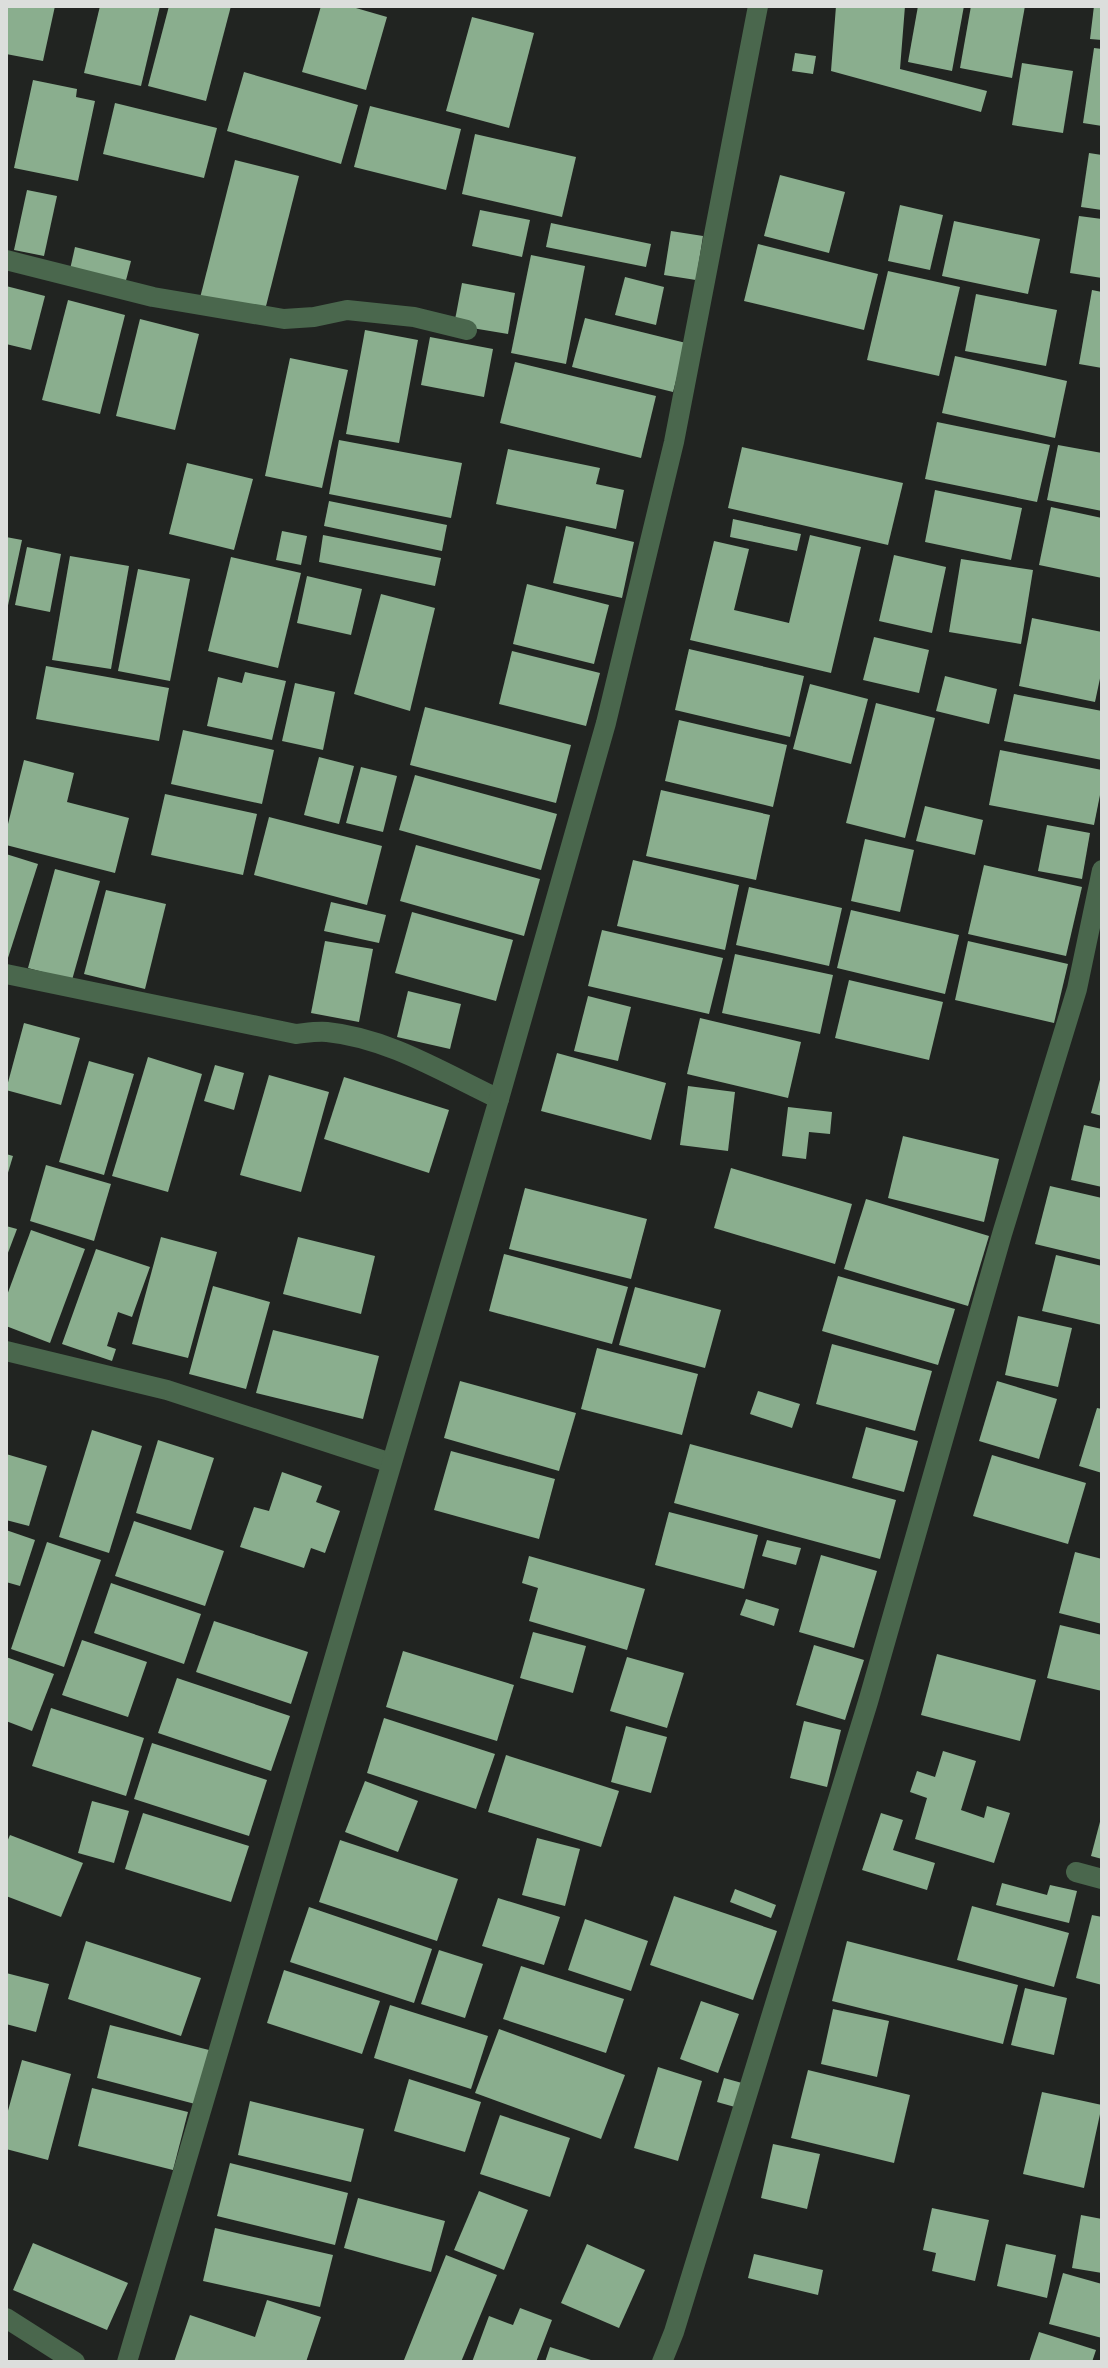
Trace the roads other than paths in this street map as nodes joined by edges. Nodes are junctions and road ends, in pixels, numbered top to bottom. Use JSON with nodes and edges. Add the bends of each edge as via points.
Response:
{"nodes":[{"id":1,"x":758,"y":6,"type":"edge"},
{"id":2,"x":6,"y":260,"type":"edge"},
{"id":3,"x":467,"y":330,"type":"dead end"},
{"id":4,"x":1102,"y":870,"type":"edge"},
{"id":5,"x":6,"y":974,"type":"edge"},
{"id":6,"x":499,"y":1099,"type":"junction"},
{"id":7,"x":6,"y":1351,"type":"edge"},
{"id":8,"x":391,"y":1463,"type":"junction"},
{"id":9,"x":1076,"y":1872,"type":"dead end"},
{"id":10,"x":1102,"y":1879,"type":"edge"},
{"id":11,"x":6,"y":2318,"type":"edge"},
{"id":12,"x":75,"y":2362,"type":"edge"},
{"id":13,"x":127,"y":2362,"type":"edge"},
{"id":14,"x":662,"y":2362,"type":"edge"}],
"edges":[{"from":1,"to":6,"type":"street","via":[[674,442],[606,723]]},
{"from":2,"to":3,"type":"street","via":[[153,297],[284,319],[347,310],[414,317]]},
{"from":4,"to":14,"type":"street","via":[[1077,989],[868,1702]]},
{"from":5,"to":6,"type":"street","via":[[296,1034],[352,1036],[398,1051]]},
{"from":6,"to":8,"type":"street"},
{"from":7,"to":8,"type":"street","via":[[167,1390]]},
{"from":8,"to":13,"type":"street"},
{"from":9,"to":10,"type":"street"},
{"from":11,"to":12,"type":"street"}]}
